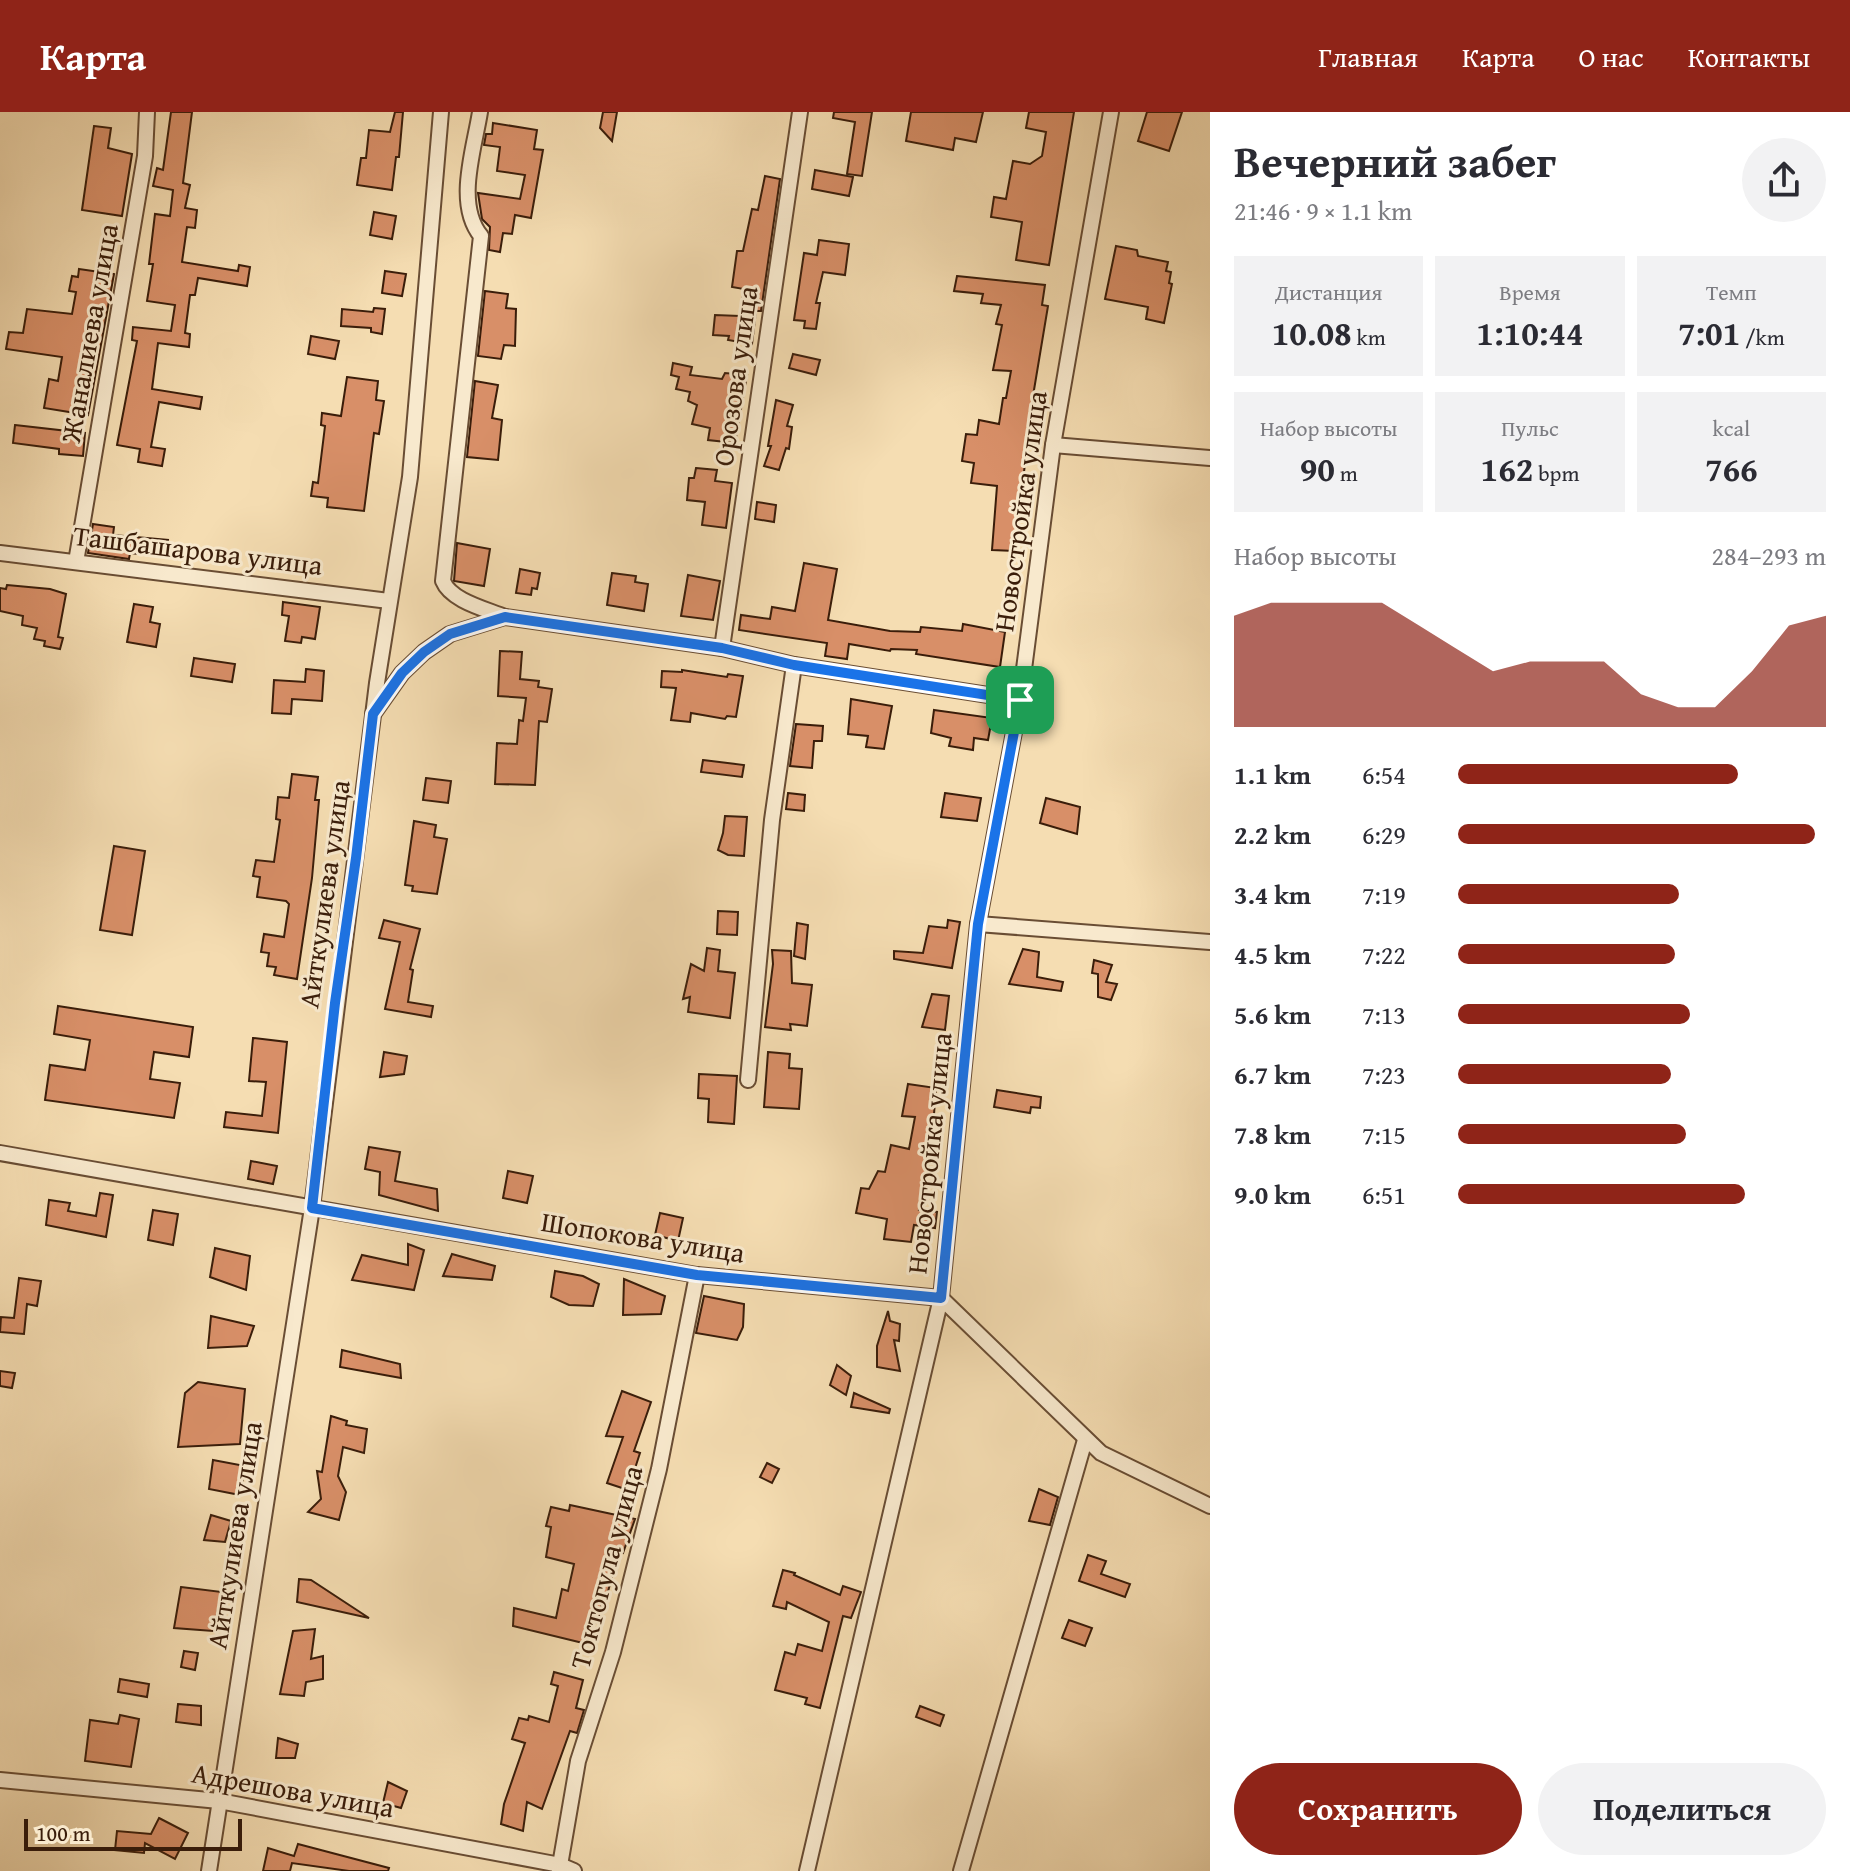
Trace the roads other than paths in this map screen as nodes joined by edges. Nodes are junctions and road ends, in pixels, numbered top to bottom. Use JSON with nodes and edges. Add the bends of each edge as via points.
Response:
{"nodes":[{"id":1,"x":147,"y":112,"type":"edge"},
{"id":2,"x":441,"y":112,"type":"edge"},
{"id":3,"x":480,"y":112,"type":"edge"},
{"id":4,"x":800,"y":112,"type":"edge"},
{"id":5,"x":1111,"y":112,"type":"edge"},
{"id":6,"x":1053,"y":445,"type":"junction"},
{"id":7,"x":1210,"y":458,"type":"edge"},
{"id":8,"x":0,"y":553,"type":"edge"},
{"id":9,"x":76,"y":562,"type":"junction"},
{"id":10,"x":389,"y":601,"type":"junction"},
{"id":11,"x":505,"y":617,"type":"junction"},
{"id":12,"x":722,"y":648,"type":"junction"},
{"id":13,"x":794,"y":665,"type":"junction"},
{"id":14,"x":1020,"y":700,"type":"junction"},
{"id":15,"x":373,"y":714,"type":"junction"},
{"id":16,"x":978,"y":924,"type":"junction"},
{"id":17,"x":1210,"y":942,"type":"edge"},
{"id":18,"x":748,"y":1080,"type":"dead end"},
{"id":19,"x":0,"y":1153,"type":"edge"},
{"id":20,"x":312,"y":1208,"type":"junction"},
{"id":21,"x":697,"y":1275,"type":"junction"},
{"id":22,"x":941,"y":1298,"type":"junction"},
{"id":23,"x":1085,"y":1440,"type":"junction"},
{"id":24,"x":1210,"y":1506,"type":"edge"},
{"id":25,"x":0,"y":1780,"type":"edge"},
{"id":26,"x":219,"y":1801,"type":"junction"},
{"id":27,"x":564,"y":1869,"type":"edge"},
{"id":28,"x":209,"y":1871,"type":"edge"},
{"id":29,"x":807,"y":1871,"type":"edge"},
{"id":30,"x":961,"y":1871,"type":"edge"}],
"edges":[{"from":1,"to":9,"type":"street","name":"Жаналиева улица","via":[[145,156]]},
{"from":2,"to":10,"type":"street","name":"Айткулиева улица","via":[[410,477]]},
{"from":3,"to":11,"type":"street","via":[[468,187],[471,223],[481,236],[443,581],[454,595]]},
{"from":4,"to":12,"type":"street","name":"Орозова улица"},
{"from":5,"to":6,"type":"street","name":"Новостройка улица"},
{"from":6,"to":7,"type":"street"},
{"from":6,"to":14,"type":"street","name":"Новостройка улица"},
{"from":8,"to":9,"type":"street","name":"Ташбашарова улица"},
{"from":9,"to":10,"type":"street","name":"Ташбашарова улица"},
{"from":10,"to":15,"type":"street","name":"Айткулиева улица"},
{"from":11,"to":12,"type":"street"},
{"from":11,"to":15,"type":"street","via":[[450,634],[424,652]]},
{"from":12,"to":13,"type":"street"},
{"from":13,"to":14,"type":"street"},
{"from":13,"to":18,"type":"street","via":[[772,820]]},
{"from":14,"to":16,"type":"street","name":"Новостройка улица"},
{"from":15,"to":20,"type":"street","name":"Айткулиева улица"},
{"from":16,"to":17,"type":"street"},
{"from":16,"to":22,"type":"street","name":"Новостройка улица"},
{"from":19,"to":20,"type":"street","name":"Шопокова улица"},
{"from":20,"to":21,"type":"street","name":"Шопокова улица"},
{"from":20,"to":26,"type":"street","name":"Айткулиева улица"},
{"from":21,"to":22,"type":"street","name":"Шопокова улица"},
{"from":21,"to":27,"type":"street","name":"Токтогула улица","via":[[659,1469],[613,1652],[578,1761]]},
{"from":22,"to":23,"type":"street"},
{"from":22,"to":29,"type":"street","name":"Новостройка улица"},
{"from":23,"to":24,"type":"street","via":[[1101,1453]]},
{"from":23,"to":30,"type":"street"},
{"from":25,"to":26,"type":"street","name":"Адрешова улица"},
{"from":26,"to":27,"type":"street","name":"Адрешова улица"},
{"from":26,"to":28,"type":"street","name":"Айткулиева улица"}]}
